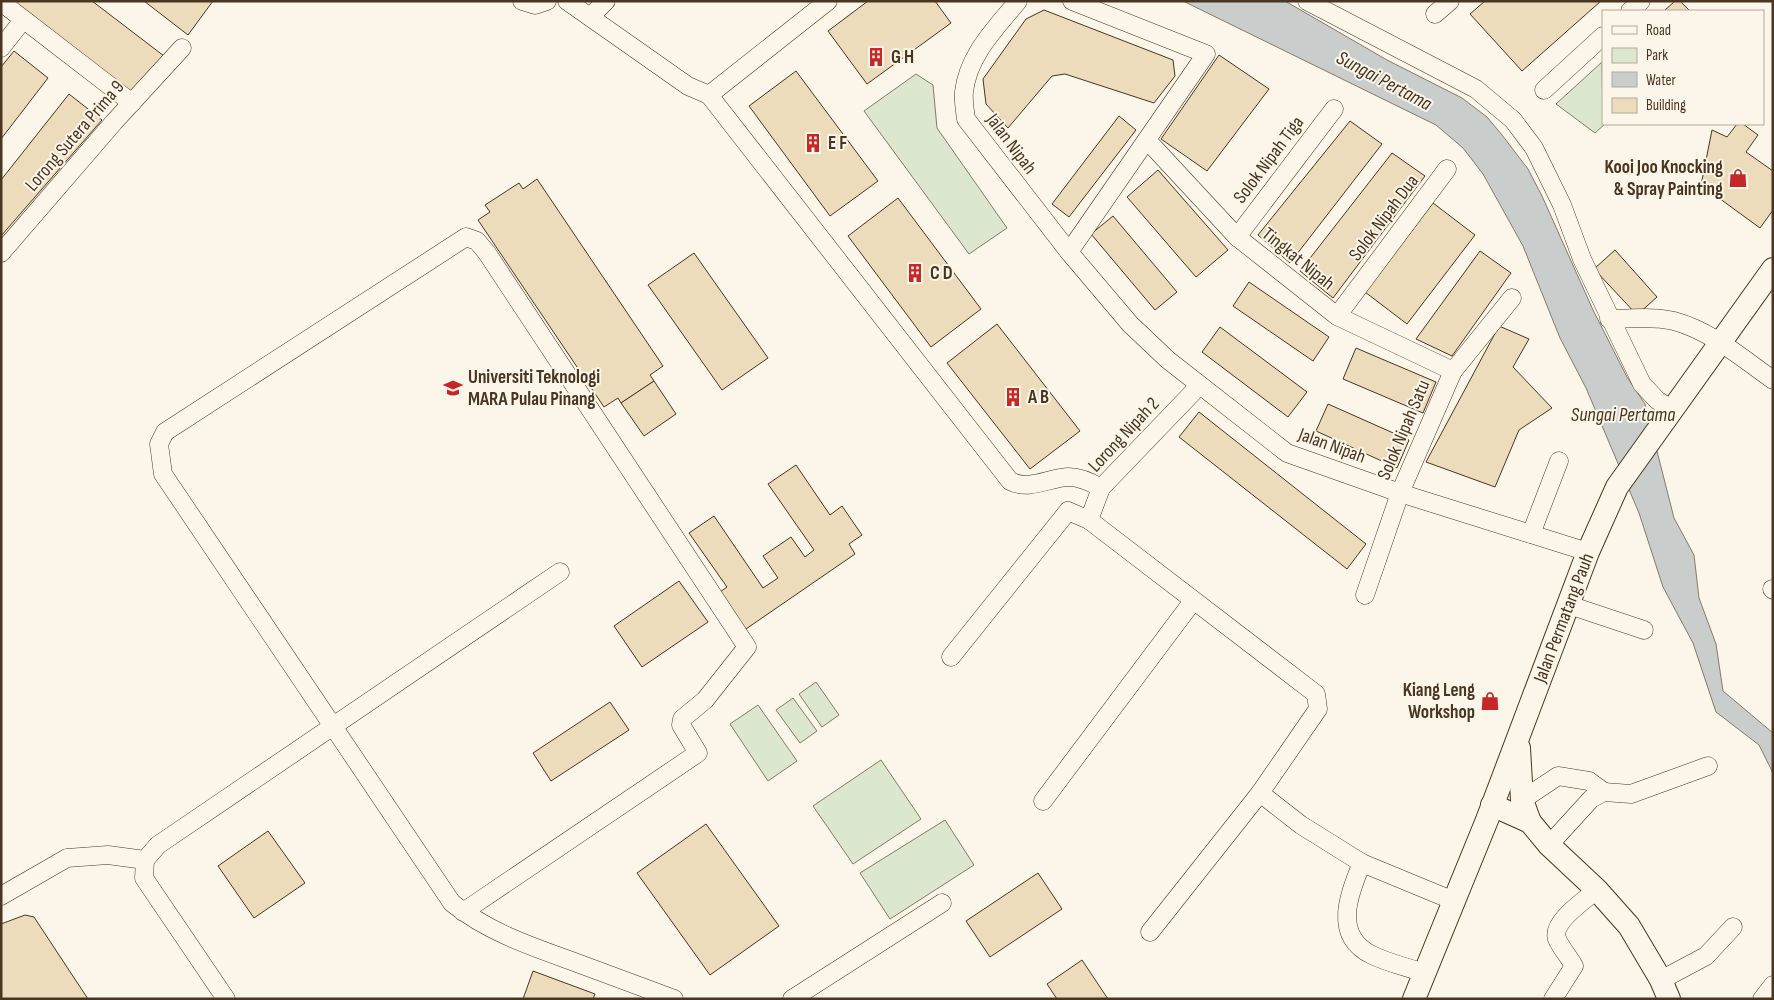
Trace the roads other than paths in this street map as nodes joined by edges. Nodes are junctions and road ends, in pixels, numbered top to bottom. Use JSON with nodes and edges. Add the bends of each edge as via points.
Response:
{"nodes":[{"id":1,"x":522,"y":1,"type":"edge"},
{"id":2,"x":547,"y":1,"type":"edge"},
{"id":3,"x":567,"y":1,"type":"edge"},
{"id":4,"x":606,"y":1,"type":"edge"},
{"id":5,"x":828,"y":1,"type":"edge"},
{"id":6,"x":1018,"y":1,"type":"edge"},
{"id":7,"x":1072,"y":1,"type":"edge"},
{"id":8,"x":1307,"y":1,"type":"edge"},
{"id":9,"x":1450,"y":1,"type":"edge"},
{"id":10,"x":1642,"y":1,"type":"edge"},
{"id":11,"x":1,"y":2,"type":"edge"},
{"id":12,"x":1631,"y":10,"type":"edge"},
{"id":13,"x":1435,"y":14,"type":"dead end"},
{"id":14,"x":590,"y":17,"type":"junction"},
{"id":15,"x":24,"y":20,"type":"junction"},
{"id":16,"x":1602,"y":37,"type":"edge"},
{"id":17,"x":1,"y":48,"type":"edge"},
{"id":18,"x":182,"y":48,"type":"dead end"},
{"id":19,"x":1544,"y":90,"type":"dead end"},
{"id":20,"x":709,"y":95,"type":"junction"},
{"id":21,"x":132,"y":103,"type":"junction"},
{"id":22,"x":1334,"y":109,"type":"dead end"},
{"id":23,"x":1147,"y":140,"type":"junction"},
{"id":24,"x":1447,"y":169,"type":"dead end"},
{"id":25,"x":1237,"y":237,"type":"junction"},
{"id":26,"x":1069,"y":252,"type":"junction"},
{"id":27,"x":1,"y":253,"type":"edge"},
{"id":28,"x":1773,"y":269,"type":"edge"},
{"id":29,"x":1512,"y":298,"type":"dead end"},
{"id":30,"x":1337,"y":316,"type":"junction"},
{"id":31,"x":1609,"y":319,"type":"junction"},
{"id":32,"x":1722,"y":342,"type":"junction"},
{"id":33,"x":1453,"y":371,"type":"junction"},
{"id":34,"x":1773,"y":380,"type":"edge"},
{"id":35,"x":1199,"y":386,"type":"junction"},
{"id":36,"x":1672,"y":410,"type":"junction"},
{"id":37,"x":1559,"y":462,"type":"dead end"},
{"id":38,"x":1102,"y":488,"type":"junction"},
{"id":39,"x":1400,"y":493,"type":"junction"},
{"id":40,"x":1089,"y":520,"type":"junction"},
{"id":41,"x":1531,"y":534,"type":"junction"},
{"id":42,"x":1588,"y":552,"type":"junction"},
{"id":43,"x":560,"y":572,"type":"dead end"},
{"id":44,"x":1365,"y":595,"type":"dead end"},
{"id":45,"x":1193,"y":601,"type":"junction"},
{"id":46,"x":1569,"y":605,"type":"junction"},
{"id":47,"x":1644,"y":630,"type":"dead end"},
{"id":48,"x":951,"y":657,"type":"dead end"},
{"id":49,"x":334,"y":727,"type":"junction"},
{"id":50,"x":1518,"y":737,"type":"junction"},
{"id":51,"x":1708,"y":766,"type":"dead end"},
{"id":52,"x":1260,"y":792,"type":"junction"},
{"id":53,"x":1604,"y":792,"type":"junction"},
{"id":54,"x":1522,"y":800,"type":"junction"},
{"id":55,"x":1043,"y":801,"type":"dead end"},
{"id":56,"x":1490,"y":813,"type":"junction"},
{"id":57,"x":1530,"y":822,"type":"junction"},
{"id":58,"x":1549,"y":845,"type":"junction"},
{"id":59,"x":145,"y":860,"type":"junction"},
{"id":60,"x":1362,"y":863,"type":"junction"},
{"id":61,"x":1597,"y":890,"type":"junction"},
{"id":62,"x":1,"y":896,"type":"edge"},
{"id":63,"x":1454,"y":901,"type":"junction"},
{"id":64,"x":942,"y":903,"type":"dead end"},
{"id":65,"x":463,"y":912,"type":"junction"},
{"id":66,"x":1733,"y":927,"type":"dead end"},
{"id":67,"x":1150,"y":932,"type":"dead end"},
{"id":68,"x":1424,"y":973,"type":"junction"},
{"id":69,"x":1773,"y":985,"type":"edge"},
{"id":70,"x":1664,"y":992,"type":"edge"},
{"id":71,"x":226,"y":999,"type":"edge"},
{"id":72,"x":674,"y":999,"type":"edge"},
{"id":73,"x":792,"y":999,"type":"edge"},
{"id":74,"x":1414,"y":999,"type":"edge"},
{"id":75,"x":1553,"y":999,"type":"edge"},
{"id":76,"x":1762,"y":999,"type":"edge"}],
"edges":[{"from":1,"to":2,"type":"street","via":[[536,5]]},
{"from":3,"to":14,"type":"street"},
{"from":4,"to":14,"type":"street"},
{"from":5,"to":20,"type":"street"},
{"from":6,"to":26,"type":"street","name":"Jalan Nipah","via":[[985,40],[971,65],[964,92],[966,119]]},
{"from":7,"to":23,"type":"street","via":[[1206,54]]},
{"from":8,"to":31,"type":"street","via":[[1476,89],[1513,120],[1534,148],[1562,206]]},
{"from":9,"to":13,"type":"street"},
{"from":10,"to":12,"type":"street"},
{"from":11,"to":15,"type":"street"},
{"from":14,"to":20,"type":"street","via":[[688,86]]},
{"from":15,"to":17,"type":"street"},
{"from":15,"to":21,"type":"street"},
{"from":16,"to":19,"type":"street"},
{"from":18,"to":21,"type":"street","name":"Lorong Sutera Prima 9"},
{"from":20,"to":38,"type":"street","via":[[1010,481],[1018,486],[1068,477],[1085,479]]},
{"from":21,"to":27,"type":"street","name":"Lorong Sutera Prima 9"},
{"from":22,"to":25,"type":"street","name":"Solok Nipah Tiga"},
{"from":23,"to":25,"type":"street","name":"Tingkat Nipah"},
{"from":23,"to":26,"type":"street"},
{"from":24,"to":30,"type":"street","name":"Solok Nipah Dua"},
{"from":25,"to":30,"type":"street","name":"Tingkat Nipah"},
{"from":26,"to":35,"type":"street","name":"Jalan Nipah","via":[[1130,324]]},
{"from":28,"to":32,"type":"main road","name":"Jalan Permatang Pauh"},
{"from":29,"to":33,"type":"street","name":"Solok Nipah Satu"},
{"from":30,"to":33,"type":"street","name":"Tingkat Nipah"},
{"from":31,"to":32,"type":"street","via":[[1675,322]]},
{"from":31,"to":36,"type":"street","via":[[1642,384]]},
{"from":32,"to":34,"type":"street"},
{"from":32,"to":36,"type":"main road","name":"Jalan Permatang Pauh"},
{"from":33,"to":39,"type":"street","name":"Solok Nipah Satu"},
{"from":35,"to":38,"type":"street","name":"Lorong Nipah 2"},
{"from":35,"to":39,"type":"street","name":"Jalan Nipah","via":[[1287,453]]},
{"from":36,"to":42,"type":"main road","name":"Jalan Permatang Pauh","via":[[1617,487]]},
{"from":37,"to":41,"type":"street"},
{"from":38,"to":40,"type":"street","name":"Lorong Nipah 2"},
{"from":39,"to":41,"type":"street","name":"Jalan Nipah"},
{"from":39,"to":44,"type":"street","name":"Solok Nipah Satu"},
{"from":40,"to":45,"type":"street"},
{"from":40,"to":48,"type":"street","via":[[1068,511]]},
{"from":41,"to":42,"type":"street","name":"Jalan Nipah"},
{"from":42,"to":46,"type":"main road","name":"Jalan Permatang Pauh"},
{"from":43,"to":49,"type":"street"},
{"from":45,"to":52,"type":"street","via":[[1316,694],[1318,709]]},
{"from":45,"to":55,"type":"street"},
{"from":46,"to":47,"type":"street"},
{"from":46,"to":50,"type":"main road","name":"Jalan Permatang Pauh"},
{"from":49,"to":59,"type":"street","via":[[158,846]]},
{"from":49,"to":65,"type":"street","via":[[452,903]]},
{"from":49,"to":65,"type":"street","via":[[163,474],[159,444],[165,432],[466,237],[477,241],[487,253],[747,647],[705,700],[682,719],[681,725],[698,753]]},
{"from":50,"to":54,"type":"main road"},
{"from":50,"to":56,"type":"main road","name":"Jalan Permatang Pauh"},
{"from":51,"to":53,"type":"street","via":[[1631,794]]},
{"from":52,"to":60,"type":"street","via":[[1301,825]]},
{"from":52,"to":67,"type":"street"},
{"from":53,"to":54,"type":"street","via":[[1589,781],[1558,776]]},
{"from":53,"to":58,"type":"street","via":[[1591,799]]},
{"from":54,"to":57,"type":"main road"},
{"from":56,"to":57,"type":"main road"},
{"from":56,"to":58,"type":"main road"},
{"from":56,"to":63,"type":"main road","name":"Jalan Permatang Pauh"},
{"from":57,"to":58,"type":"main road"},
{"from":58,"to":61,"type":"main road"},
{"from":59,"to":62,"type":"street","via":[[108,855],[67,858]]},
{"from":59,"to":71,"type":"street","via":[[144,878]]},
{"from":60,"to":63,"type":"street"},
{"from":60,"to":68,"type":"street","via":[[1349,894],[1347,917],[1352,939],[1371,954]]},
{"from":61,"to":70,"type":"main road","via":[[1629,926]]},
{"from":61,"to":75,"type":"street","via":[[1569,912],[1558,927],[1557,938],[1574,966]]},
{"from":63,"to":68,"type":"main road","name":"Jalan Permatang Pauh"},
{"from":64,"to":73,"type":"street"},
{"from":65,"to":72,"type":"street","via":[[513,940]]},
{"from":66,"to":70,"type":"street","via":[[1706,956]]},
{"from":68,"to":74,"type":"main road","name":"Jalan Permatang Pauh"},
{"from":69,"to":76,"type":"street"}]}
